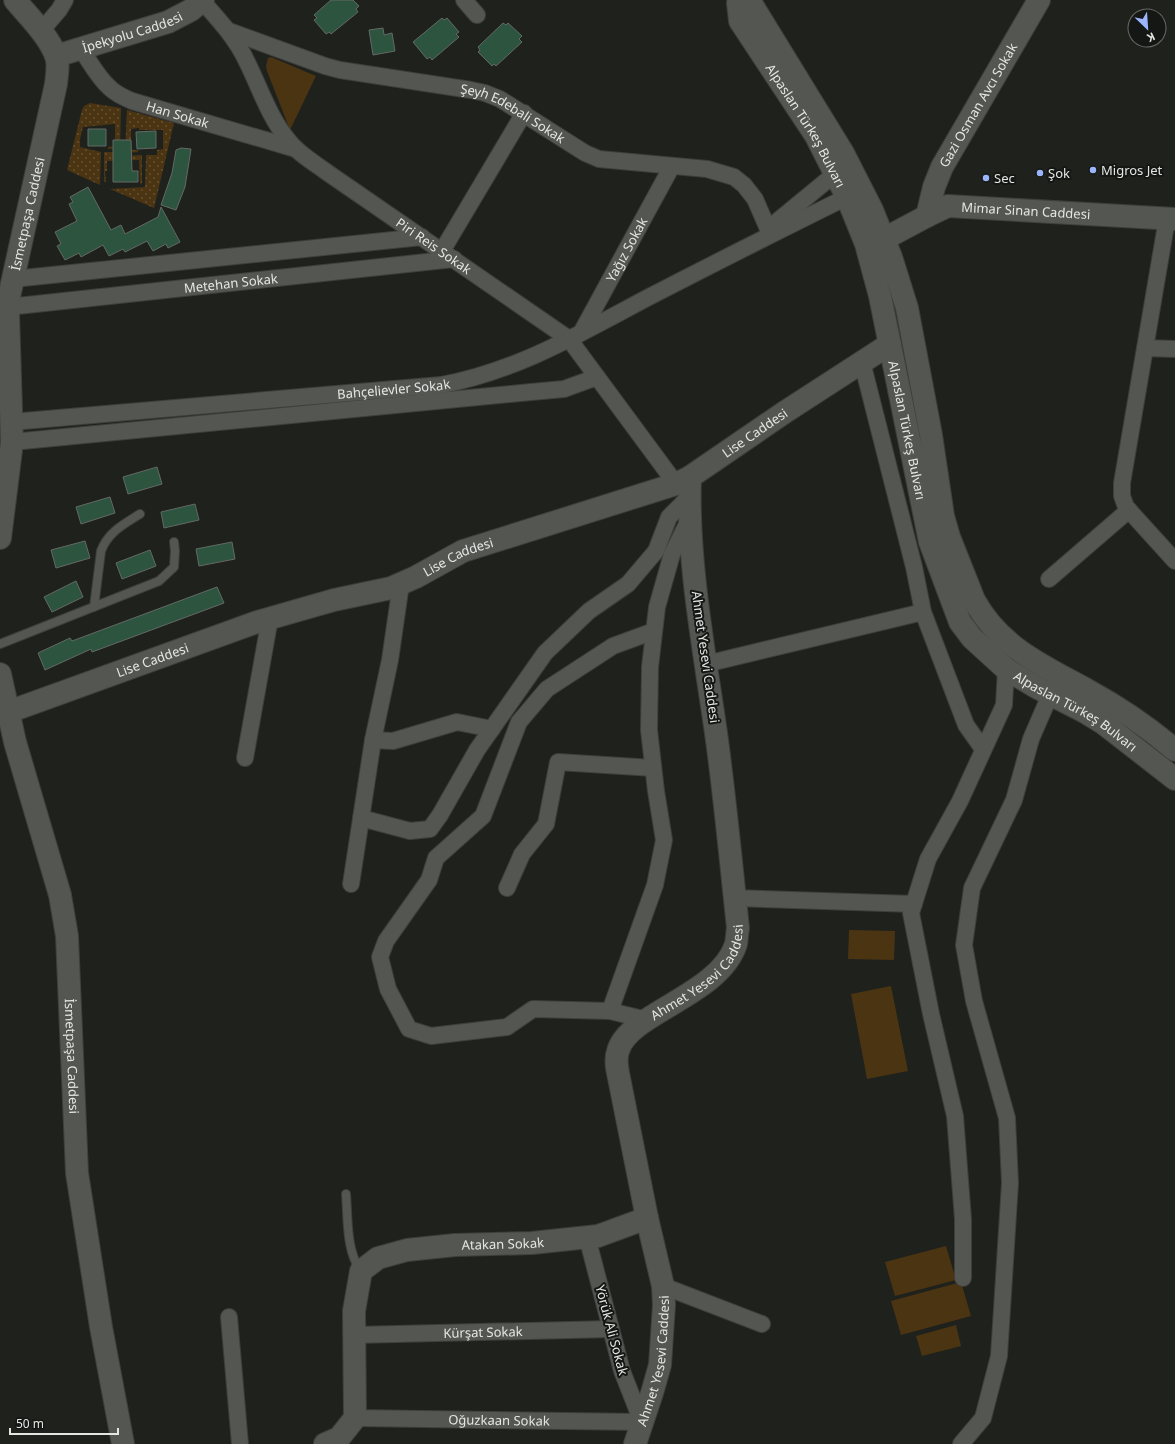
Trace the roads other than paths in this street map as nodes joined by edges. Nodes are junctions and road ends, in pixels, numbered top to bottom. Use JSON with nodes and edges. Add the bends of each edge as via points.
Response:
{"nodes":[{"id":1,"x":15,"y":0,"type":"edge"},
{"id":2,"x":65,"y":0,"type":"edge"},
{"id":3,"x":464,"y":0,"type":"edge"},
{"id":4,"x":739,"y":0,"type":"edge"},
{"id":5,"x":749,"y":0,"type":"edge"},
{"id":6,"x":1039,"y":0,"type":"edge"},
{"id":7,"x":203,"y":1,"type":"edge"},
{"id":8,"x":477,"y":15,"type":"dead end"},
{"id":9,"x":41,"y":31,"type":"junction"},
{"id":10,"x":229,"y":31,"type":"junction"},
{"id":11,"x":82,"y":49,"type":"junction"},
{"id":12,"x":56,"y":56,"type":"junction"},
{"id":13,"x":524,"y":113,"type":"junction"},
{"id":14,"x":296,"y":149,"type":"junction"},
{"id":15,"x":672,"y":166,"type":"junction"},
{"id":16,"x":836,"y":173,"type":"junction"},
{"id":17,"x":847,"y":197,"type":"junction"},
{"id":18,"x":927,"y":216,"type":"junction"},
{"id":19,"x":1171,"y":219,"type":"edge"},
{"id":20,"x":768,"y":229,"type":"junction"},
{"id":21,"x":422,"y":237,"type":"junction"},
{"id":22,"x":884,"y":239,"type":"junction"},
{"id":23,"x":746,"y":247,"type":"junction"},
{"id":24,"x":448,"y":255,"type":"junction"},
{"id":25,"x":7,"y":296,"type":"edge"},
{"id":26,"x":575,"y":336,"type":"junction"},
{"id":27,"x":890,"y":344,"type":"junction"},
{"id":28,"x":1145,"y":348,"type":"junction"},
{"id":29,"x":1175,"y":349,"type":"edge"},
{"id":30,"x":862,"y":362,"type":"junction"},
{"id":31,"x":597,"y":377,"type":"junction"},
{"id":32,"x":12,"y":432,"type":"junction"},
{"id":33,"x":685,"y":486,"type":"junction"},
{"id":34,"x":1129,"y":510,"type":"junction"},
{"id":35,"x":140,"y":514,"type":"dead end"},
{"id":36,"x":689,"y":520,"type":"junction"},
{"id":37,"x":0,"y":538,"type":"edge"},
{"id":38,"x":174,"y":542,"type":"dead end"},
{"id":39,"x":1175,"y":561,"type":"edge"},
{"id":40,"x":1049,"y":580,"type":"dead end"},
{"id":41,"x":401,"y":584,"type":"junction"},
{"id":42,"x":94,"y":607,"type":"junction"},
{"id":43,"x":923,"y":612,"type":"junction"},
{"id":44,"x":270,"y":618,"type":"junction"},
{"id":45,"x":654,"y":631,"type":"junction"},
{"id":46,"x":0,"y":644,"type":"edge"},
{"id":47,"x":706,"y":664,"type":"junction"},
{"id":48,"x":1006,"y":669,"type":"junction"},
{"id":49,"x":0,"y":674,"type":"edge"},
{"id":50,"x":1050,"y":695,"type":"junction"},
{"id":51,"x":4,"y":713,"type":"edge"},
{"id":52,"x":492,"y":730,"type":"junction"},
{"id":53,"x":373,"y":740,"type":"junction"},
{"id":54,"x":983,"y":749,"type":"junction"},
{"id":55,"x":1175,"y":750,"type":"edge"},
{"id":56,"x":245,"y":758,"type":"dead end"},
{"id":57,"x":653,"y":768,"type":"junction"},
{"id":58,"x":1175,"y":779,"type":"edge"},
{"id":59,"x":361,"y":818,"type":"junction"},
{"id":60,"x":351,"y":884,"type":"dead end"},
{"id":61,"x":507,"y":888,"type":"dead end"},
{"id":62,"x":735,"y":898,"type":"junction"},
{"id":63,"x":914,"y":904,"type":"junction"},
{"id":64,"x":610,"y":1011,"type":"junction"},
{"id":65,"x":647,"y":1020,"type":"junction"},
{"id":66,"x":346,"y":1194,"type":"dead end"},
{"id":67,"x":647,"y":1218,"type":"junction"},
{"id":68,"x":587,"y":1237,"type":"junction"},
{"id":69,"x":361,"y":1271,"type":"junction"},
{"id":70,"x":963,"y":1278,"type":"dead end"},
{"id":71,"x":663,"y":1286,"type":"junction"},
{"id":72,"x":229,"y":1317,"type":"dead end"},
{"id":73,"x":762,"y":1324,"type":"dead end"},
{"id":74,"x":611,"y":1329,"type":"junction"},
{"id":75,"x":354,"y":1336,"type":"junction"},
{"id":76,"x":355,"y":1418,"type":"junction"},
{"id":77,"x":642,"y":1422,"type":"junction"},
{"id":78,"x":335,"y":1442,"type":"edge"},
{"id":79,"x":123,"y":1444,"type":"edge"},
{"id":80,"x":240,"y":1444,"type":"edge"},
{"id":81,"x":635,"y":1444,"type":"edge"},
{"id":82,"x":961,"y":1444,"type":"edge"}],
"edges":[{"from":1,"to":9,"type":"street","name":"İsmetpaşa Caddesi"},
{"from":2,"to":9,"type":"street"},
{"from":3,"to":8,"type":"street"},
{"from":4,"to":16,"type":"street","name":"Alpaslan Türkeş Bulvarı","via":[[740,21],[808,122]]},
{"from":5,"to":22,"type":"street","name":"Alpaslan Türkeş Bulvarı","via":[[843,153]]},
{"from":6,"to":18,"type":"street","name":"Gazi Osman Avcı Sokak","via":[[942,167]]},
{"from":7,"to":10,"type":"street","name":"Piri Reis Sokak"},
{"from":7,"to":11,"type":"street","name":"İpekyolu Caddesi","via":[[168,22]]},
{"from":9,"to":12,"type":"street","name":"İsmetpaşa Caddesi"},
{"from":10,"to":13,"type":"street","name":"Şeyh Edebali Sokak","via":[[340,70],[485,93]]},
{"from":10,"to":14,"type":"street","name":"Piri Reis Sokak","via":[[276,122]]},
{"from":11,"to":12,"type":"street","name":"İpekyolu Caddesi"},
{"from":11,"to":14,"type":"street","name":"Han Sokak","via":[[110,89],[124,98]]},
{"from":12,"to":25,"type":"street","name":"İsmetpaşa Caddesi","via":[[56,84]]},
{"from":13,"to":15,"type":"street","name":"Şeyh Edebali Sokak","via":[[585,153],[599,159]]},
{"from":13,"to":24,"type":"street"},
{"from":14,"to":21,"type":"street","name":"Piri Reis Sokak"},
{"from":15,"to":20,"type":"street","name":"Şeyh Edebali Sokak","via":[[707,169],[734,177],[755,198]]},
{"from":15,"to":26,"type":"street","name":"Yağız Sokak"},
{"from":16,"to":17,"type":"street","name":"Alpaslan Türkeş Bulvarı"},
{"from":16,"to":20,"type":"street"},
{"from":17,"to":23,"type":"street"},
{"from":17,"to":27,"type":"street","name":"Alpaslan Türkeş Bulvarı","via":[[866,244]]},
{"from":18,"to":19,"type":"street","name":"Mimar Sinan Caddesi","via":[[948,206],[955,206]]},
{"from":18,"to":22,"type":"street","name":"Mimar Sinan Caddesi"},
{"from":19,"to":28,"type":"street"},
{"from":20,"to":23,"type":"street"},
{"from":21,"to":24,"type":"street","name":"Piri Reis Sokak"},
{"from":21,"to":25,"type":"street"},
{"from":22,"to":55,"type":"street","name":"Alpaslan Türkeş Bulvarı","via":[[907,308],[943,516],[949,537],[982,616],[1023,654],[1128,714]]},
{"from":23,"to":26,"type":"street","name":"Bahçelievler Sokak"},
{"from":24,"to":25,"type":"street","name":"Metehan Sokak"},
{"from":24,"to":26,"type":"street","name":"Piri Reis Sokak"},
{"from":25,"to":32,"type":"street","name":"İsmetpaşa Caddesi"},
{"from":26,"to":31,"type":"street","name":"Piri Reis Sokak"},
{"from":26,"to":32,"type":"street","name":"Bahçelievler Sokak","via":[[500,370],[455,383]]},
{"from":27,"to":30,"type":"street","name":"Lise Caddesi"},
{"from":27,"to":48,"type":"street","name":"Alpaslan Türkeş Bulvarı","via":[[924,517],[941,574],[960,622],[972,638]]},
{"from":28,"to":29,"type":"street"},
{"from":28,"to":34,"type":"street","via":[[1122,482],[1122,496]]},
{"from":30,"to":33,"type":"street","name":"Lise Caddesi","via":[[778,416]]},
{"from":30,"to":43,"type":"street"},
{"from":31,"to":32,"type":"street","via":[[564,389]]},
{"from":31,"to":33,"type":"street","name":"Piri Reis Sokak"},
{"from":32,"to":37,"type":"street","name":"İsmetpaşa Caddesi"},
{"from":33,"to":36,"type":"street","name":"Ahmet Yesevi Caddesi"},
{"from":33,"to":41,"type":"street","name":"Lise Caddesi","via":[[463,551]]},
{"from":33,"to":52,"type":"street","via":[[656,551],[628,584],[590,611],[546,653]]},
{"from":34,"to":39,"type":"street"},
{"from":34,"to":40,"type":"street"},
{"from":35,"to":42,"type":"lane","via":[[112,533],[103,544]]},
{"from":36,"to":45,"type":"street","via":[[672,554],[656,607]]},
{"from":36,"to":47,"type":"street","name":"Ahmet Yesevi Caddesi"},
{"from":38,"to":42,"type":"lane","via":[[174,568],[159,582]]},
{"from":41,"to":44,"type":"street","name":"Lise Caddesi"},
{"from":41,"to":53,"type":"street","via":[[390,660]]},
{"from":42,"to":46,"type":"lane"},
{"from":43,"to":47,"type":"street"},
{"from":43,"to":54,"type":"street","via":[[966,725]]},
{"from":44,"to":51,"type":"street","name":"Lise Caddesi"},
{"from":44,"to":56,"type":"street"},
{"from":45,"to":57,"type":"street","via":[[650,667],[649,730]]},
{"from":45,"to":64,"type":"street","via":[[613,646],[547,689],[519,722],[483,816],[436,858],[428,880],[386,942],[380,957],[388,989],[409,1029],[431,1036],[507,1027],[532,1009]]},
{"from":47,"to":62,"type":"street","name":"Ahmet Yesevi Caddesi","via":[[726,804]]},
{"from":48,"to":50,"type":"street","name":"Alpaslan Türkeş Bulvarı"},
{"from":48,"to":54,"type":"street","via":[[1004,705]]},
{"from":49,"to":51,"type":"street","name":"İsmetpaşa Caddesi"},
{"from":50,"to":58,"type":"street","name":"Alpaslan Türkeş Bulvarı","via":[[1103,723]]},
{"from":50,"to":82,"type":"street","via":[[1032,739],[1014,800],[972,888],[964,945],[974,1001],[1007,1118],[1010,1183],[999,1356],[983,1418]]},
{"from":51,"to":79,"type":"street","name":"İsmetpaşa Caddesi","via":[[60,894],[67,936],[77,1173],[101,1327]]},
{"from":52,"to":53,"type":"street","via":[[458,722],[393,741]]},
{"from":52,"to":59,"type":"street","via":[[430,829],[410,831]]},
{"from":53,"to":59,"type":"street"},
{"from":54,"to":63,"type":"street","via":[[960,800],[928,859]]},
{"from":57,"to":61,"type":"street","via":[[558,762],[546,824],[522,854]]},
{"from":57,"to":64,"type":"street","via":[[664,840],[655,885]]},
{"from":59,"to":60,"type":"street"},
{"from":62,"to":63,"type":"street"},
{"from":62,"to":65,"type":"street","name":"Ahmet Yesevi Caddesi","via":[[738,928],[736,942],[724,966],[712,978]]},
{"from":63,"to":70,"type":"street","via":[[911,913],[955,1116],[963,1219]]},
{"from":64,"to":65,"type":"street"},
{"from":65,"to":67,"type":"street","name":"Ahmet Yesevi Caddesi","via":[[624,1040],[618,1050],[616,1062]]},
{"from":66,"to":69,"type":"lane","via":[[351,1245]]},
{"from":67,"to":68,"type":"street","name":"Atakan Sokak","via":[[598,1236]]},
{"from":67,"to":71,"type":"street","name":"Ahmet Yesevi Caddesi"},
{"from":68,"to":69,"type":"street","name":"Atakan Sokak","via":[[532,1243],[455,1245],[408,1250],[378,1258]]},
{"from":68,"to":74,"type":"street","name":"Yörük Ali Sokak"},
{"from":69,"to":75,"type":"street","via":[[354,1311]]},
{"from":71,"to":73,"type":"street"},
{"from":71,"to":77,"type":"street","name":"Ahmet Yesevi Caddesi","via":[[660,1365]]},
{"from":72,"to":80,"type":"street"},
{"from":74,"to":75,"type":"street","name":"Kürşat Sokak"},
{"from":74,"to":77,"type":"street","name":"Yörük Ali Sokak","via":[[622,1371]]},
{"from":75,"to":76,"type":"street"},
{"from":76,"to":77,"type":"street","name":"Oğuzkaan Sokak"},
{"from":76,"to":78,"type":"street"},
{"from":77,"to":81,"type":"street","name":"Ahmet Yesevi Caddesi"}]}
